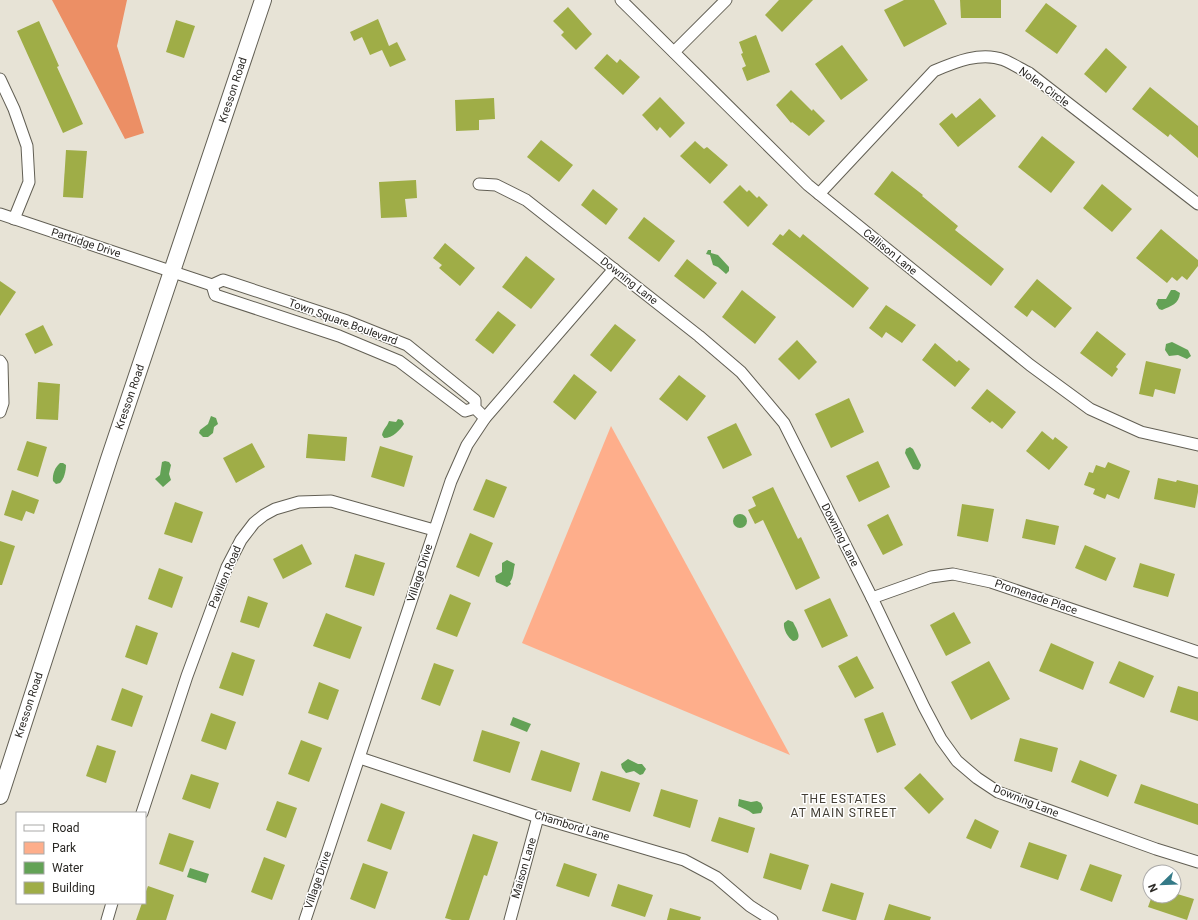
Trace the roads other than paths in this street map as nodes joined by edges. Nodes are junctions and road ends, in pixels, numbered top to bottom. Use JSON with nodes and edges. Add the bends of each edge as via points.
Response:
{"nodes":[{"id":1,"x":263,"y":0,"type":"edge"},
{"id":2,"x":621,"y":0,"type":"edge"},
{"id":3,"x":726,"y":0,"type":"edge"},
{"id":4,"x":674,"y":52,"type":"junction"},
{"id":5,"x":0,"y":79,"type":"edge"},
{"id":6,"x":479,"y":184,"type":"dead end"},
{"id":7,"x":819,"y":194,"type":"junction"},
{"id":8,"x":1198,"y":204,"type":"edge"},
{"id":9,"x":0,"y":214,"type":"edge"},
{"id":10,"x":14,"y":219,"type":"junction"},
{"id":11,"x":614,"y":269,"type":"junction"},
{"id":12,"x":173,"y":271,"type":"junction"},
{"id":13,"x":212,"y":285,"type":"junction"},
{"id":14,"x":0,"y":361,"type":"edge"},
{"id":15,"x":475,"y":408,"type":"junction"},
{"id":16,"x":0,"y":412,"type":"edge"},
{"id":17,"x":485,"y":418,"type":"junction"},
{"id":18,"x":1198,"y":445,"type":"edge"},
{"id":19,"x":434,"y":530,"type":"junction"},
{"id":20,"x":872,"y":598,"type":"junction"},
{"id":21,"x":1198,"y":652,"type":"edge"},
{"id":22,"x":360,"y":758,"type":"junction"},
{"id":23,"x":0,"y":796,"type":"edge"},
{"id":24,"x":142,"y":812,"type":"edge"},
{"id":25,"x":538,"y":817,"type":"junction"},
{"id":26,"x":1198,"y":862,"type":"edge"},
{"id":27,"x":112,"y":904,"type":"edge"},
{"id":28,"x":107,"y":920,"type":"edge"},
{"id":29,"x":305,"y":920,"type":"edge"},
{"id":30,"x":510,"y":920,"type":"edge"},
{"id":31,"x":772,"y":920,"type":"edge"}],
"edges":[{"from":1,"to":12,"type":"main road","name":"Kresson Road"},
{"from":2,"to":4,"type":"street","name":"Callison Lane"},
{"from":3,"to":4,"type":"street"},
{"from":4,"to":7,"type":"street","name":"Callison Lane"},
{"from":5,"to":10,"type":"street","via":[[14,109],[26,146],[29,182]]},
{"from":6,"to":11,"type":"street","name":"Downing Lane","via":[[496,185],[526,200]]},
{"from":7,"to":8,"type":"street","name":"Nolen Circle","via":[[934,71],[959,60],[990,56],[1029,73]]},
{"from":7,"to":18,"type":"street","name":"Callison Lane","via":[[1030,365],[1090,410],[1141,432]]},
{"from":9,"to":10,"type":"street","name":"Partridge Drive"},
{"from":10,"to":12,"type":"street","name":"Partridge Drive"},
{"from":11,"to":17,"type":"street","name":"Village Drive"},
{"from":11,"to":20,"type":"street","name":"Downing Lane","via":[[741,372],[784,423]]},
{"from":12,"to":13,"type":"street","name":"Town Square Boulevard"},
{"from":12,"to":23,"type":"main road","name":"Kresson Road"},
{"from":13,"to":15,"type":"street","name":"Town Square Boulevard","via":[[215,295],[339,336],[399,361],[465,411]]},
{"from":13,"to":15,"type":"street","name":"Town Square Boulevard","via":[[223,280],[347,321],[407,345],[475,400]]},
{"from":14,"to":16,"type":"street","via":[[3,403]]},
{"from":15,"to":17,"type":"street","name":"Town Square Boulevard"},
{"from":17,"to":19,"type":"street","name":"Village Drive","via":[[467,445],[451,480]]},
{"from":19,"to":22,"type":"street","name":"Village Drive"},
{"from":19,"to":24,"type":"street","name":"Pavilion Road","via":[[331,501],[300,502],[275,509],[254,523],[241,540],[227,567],[187,676]]},
{"from":20,"to":21,"type":"street","name":"Promenade Place","via":[[931,577],[953,574],[991,582]]},
{"from":20,"to":26,"type":"street","name":"Downing Lane","via":[[941,739],[958,761],[977,778],[998,792]]},
{"from":22,"to":25,"type":"street","name":"Chambord Lane"},
{"from":22,"to":29,"type":"street","name":"Village Drive"},
{"from":25,"to":30,"type":"street","name":"Maison Lane"},
{"from":25,"to":31,"type":"street","name":"Chambord Lane","via":[[684,860],[716,877],[750,906]]},
{"from":27,"to":28,"type":"street"}]}
